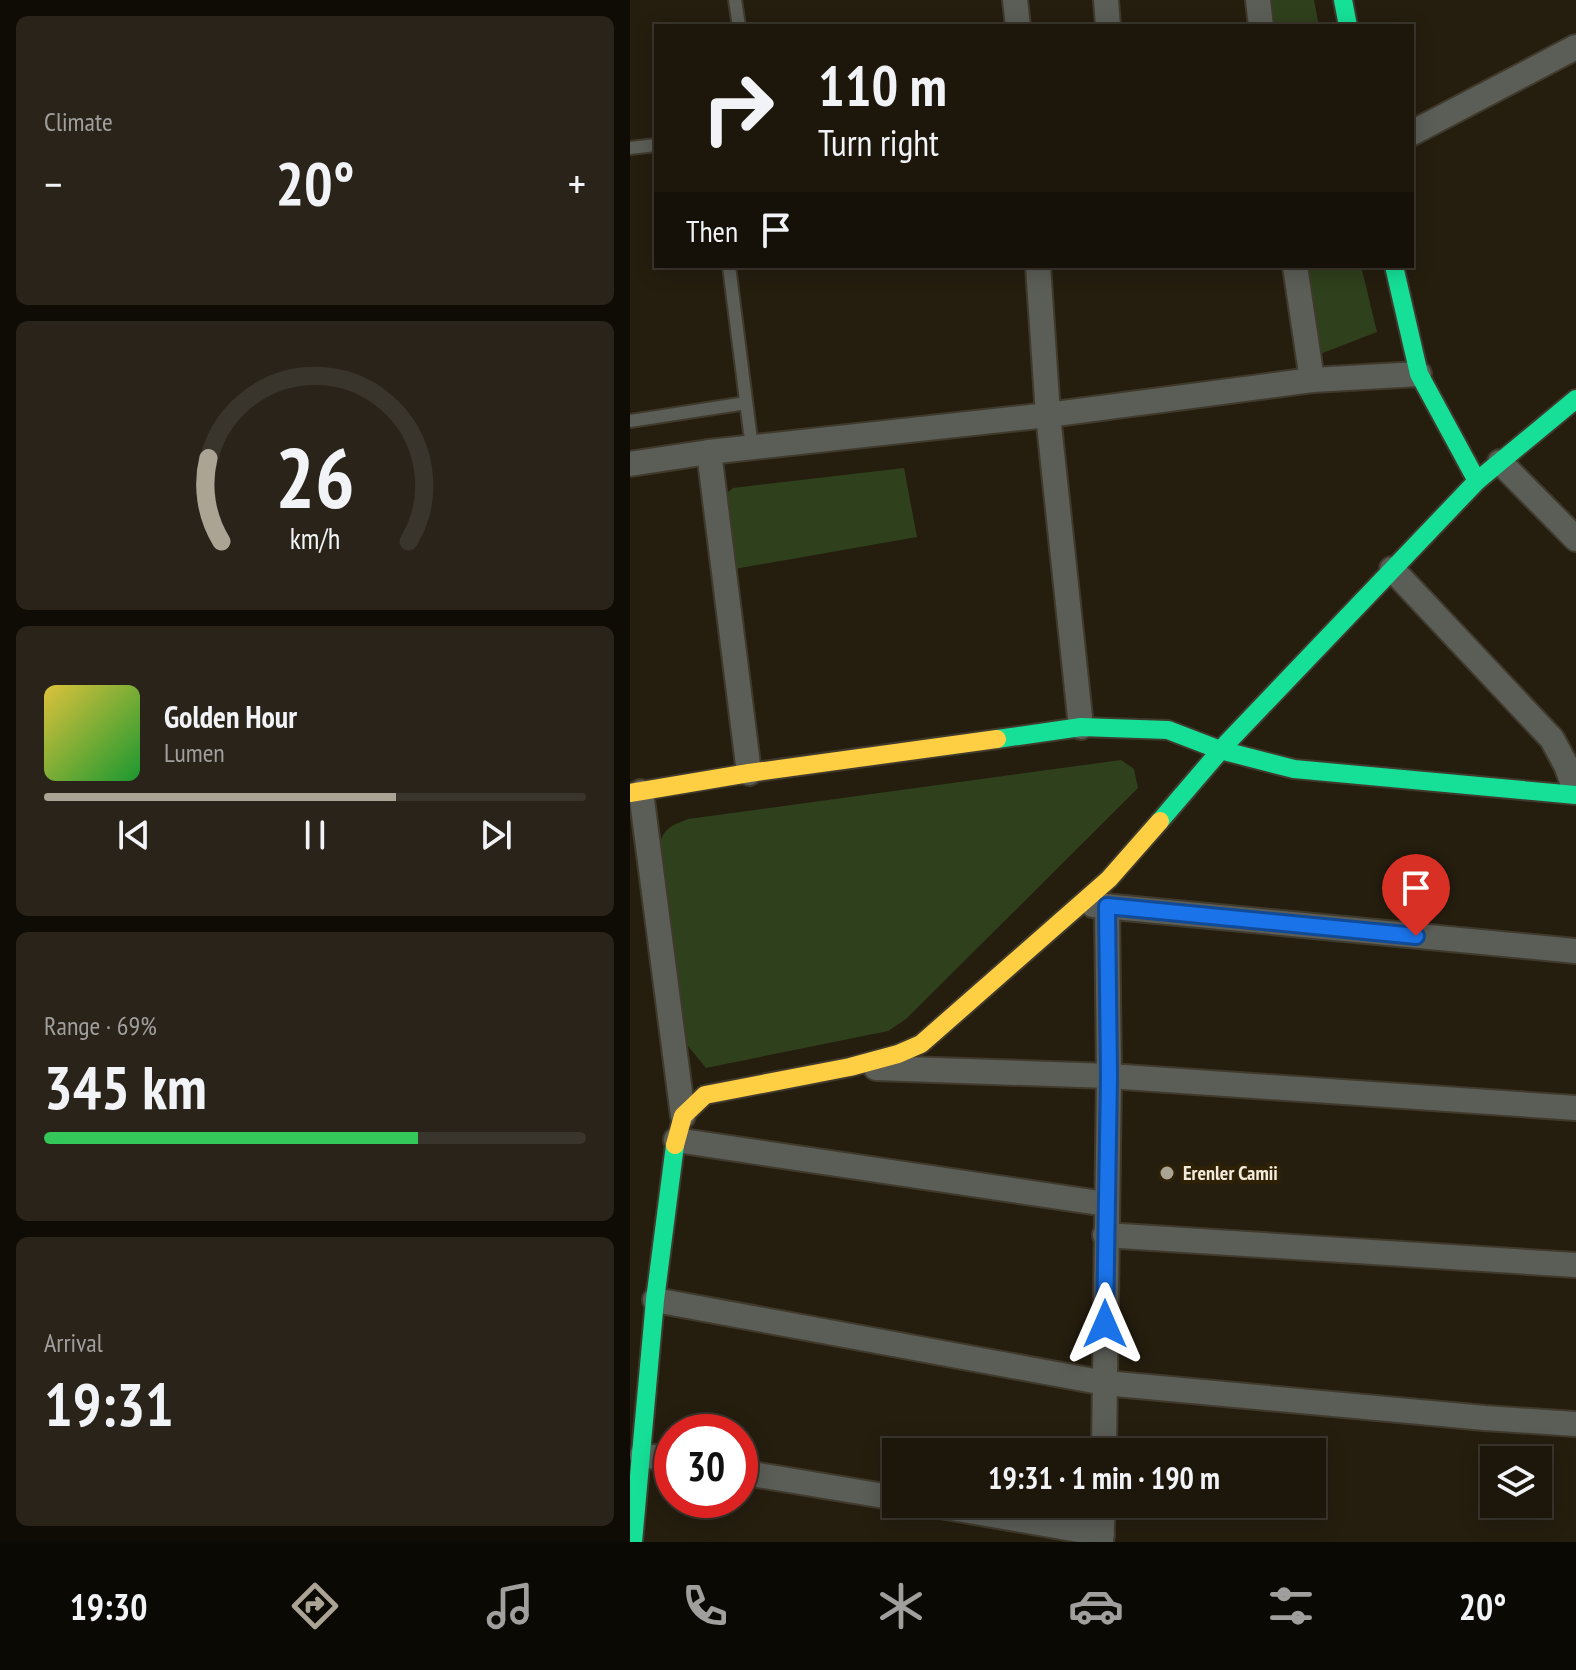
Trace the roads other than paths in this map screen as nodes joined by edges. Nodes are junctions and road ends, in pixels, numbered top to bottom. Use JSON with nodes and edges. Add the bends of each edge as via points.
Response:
{"nodes":[{"id":1,"x":735,"y":0,"type":"edge"},
{"id":2,"x":1015,"y":0,"type":"edge"},
{"id":3,"x":1106,"y":0,"type":"edge"},
{"id":4,"x":1258,"y":0,"type":"edge"},
{"id":5,"x":1343,"y":0,"type":"edge"},
{"id":6,"x":739,"y":24,"type":"edge"},
{"id":7,"x":1018,"y":24,"type":"edge"},
{"id":8,"x":1108,"y":24,"type":"edge"},
{"id":9,"x":1261,"y":24,"type":"edge"},
{"id":10,"x":1348,"y":24,"type":"edge"},
{"id":11,"x":1576,"y":47,"type":"edge"},
{"id":12,"x":1414,"y":132,"type":"edge"},
{"id":13,"x":654,"y":145,"type":"edge"},
{"id":14,"x":630,"y":148,"type":"edge"},
{"id":15,"x":729,"y":268,"type":"edge"},
{"id":16,"x":1038,"y":268,"type":"edge"},
{"id":17,"x":1295,"y":268,"type":"edge"},
{"id":18,"x":1394,"y":268,"type":"edge"},
{"id":19,"x":1419,"y":374,"type":"junction"},
{"id":20,"x":1312,"y":380,"type":"junction"},
{"id":21,"x":1576,"y":399,"type":"edge"},
{"id":22,"x":746,"y":403,"type":"junction"},
{"id":23,"x":1048,"y":415,"type":"junction"},
{"id":24,"x":630,"y":421,"type":"edge"},
{"id":25,"x":752,"y":448,"type":"junction"},
{"id":26,"x":709,"y":452,"type":"junction"},
{"id":27,"x":1500,"y":462,"type":"junction"},
{"id":28,"x":630,"y":464,"type":"edge"},
{"id":29,"x":1477,"y":481,"type":"junction"},
{"id":30,"x":1576,"y":539,"type":"edge"},
{"id":31,"x":1392,"y":569,"type":"junction"},
{"id":32,"x":1081,"y":727,"type":"junction"},
{"id":33,"x":1220,"y":750,"type":"junction"},
{"id":34,"x":749,"y":773,"type":"junction"},
{"id":35,"x":635,"y":792,"type":"edge"},
{"id":36,"x":1576,"y":794,"type":"edge"},
{"id":37,"x":1081,"y":904,"type":"junction"},
{"id":38,"x":1107,"y":906,"type":"junction"},
{"id":39,"x":1576,"y":951,"type":"edge"},
{"id":40,"x":850,"y":1067,"type":"junction"},
{"id":41,"x":1109,"y":1076,"type":"junction"},
{"id":42,"x":1576,"y":1108,"type":"edge"},
{"id":43,"x":683,"y":1116,"type":"junction"},
{"id":44,"x":676,"y":1140,"type":"junction"},
{"id":45,"x":1106,"y":1204,"type":"junction"},
{"id":46,"x":1105,"y":1235,"type":"junction"},
{"id":47,"x":1576,"y":1265,"type":"edge"},
{"id":48,"x":649,"y":1300,"type":"junction"},
{"id":49,"x":1105,"y":1383,"type":"junction"},
{"id":50,"x":1576,"y":1424,"type":"edge"},
{"id":51,"x":1104,"y":1438,"type":"edge"},
{"id":52,"x":642,"y":1455,"type":"junction"},
{"id":53,"x":654,"y":1457,"type":"edge"},
{"id":54,"x":758,"y":1475,"type":"edge"},
{"id":55,"x":882,"y":1496,"type":"edge"},
{"id":56,"x":1000,"y":1518,"type":"edge"},
{"id":57,"x":1102,"y":1518,"type":"edge"},
{"id":58,"x":1101,"y":1538,"type":"edge"},
{"id":59,"x":633,"y":1542,"type":"edge"}],
"edges":[{"from":1,"to":6,"type":"lane"},
{"from":2,"to":7,"type":"street"},
{"from":3,"to":8,"type":"street"},
{"from":4,"to":9,"type":"street"},
{"from":5,"to":10,"type":"street"},
{"from":11,"to":12,"type":"street"},
{"from":13,"to":14,"type":"lane"},
{"from":15,"to":22,"type":"lane"},
{"from":16,"to":23,"type":"street"},
{"from":17,"to":20,"type":"street"},
{"from":18,"to":19,"type":"street"},
{"from":19,"to":20,"type":"street"},
{"from":19,"to":29,"type":"street"},
{"from":20,"to":23,"type":"street"},
{"from":21,"to":27,"type":"street"},
{"from":22,"to":24,"type":"lane"},
{"from":22,"to":25,"type":"lane"},
{"from":23,"to":25,"type":"street"},
{"from":23,"to":32,"type":"street"},
{"from":25,"to":26,"type":"street"},
{"from":26,"to":28,"type":"street"},
{"from":26,"to":34,"type":"street"},
{"from":27,"to":29,"type":"street"},
{"from":27,"to":30,"type":"street"},
{"from":29,"to":31,"type":"street"},
{"from":31,"to":33,"type":"street"},
{"from":31,"to":36,"type":"street","via":[[1552,739]]},
{"from":32,"to":33,"type":"street","via":[[1168,730]]},
{"from":32,"to":34,"type":"street"},
{"from":33,"to":36,"type":"street","via":[[1294,769]]},
{"from":33,"to":37,"type":"street","via":[[1109,879]]},
{"from":34,"to":35,"type":"street"},
{"from":35,"to":43,"type":"street"},
{"from":37,"to":38,"type":"street"},
{"from":37,"to":40,"type":"street","via":[[921,1044]]},
{"from":38,"to":39,"type":"street"},
{"from":38,"to":41,"type":"street"},
{"from":40,"to":41,"type":"street"},
{"from":40,"to":43,"type":"street","via":[[705,1095]]},
{"from":41,"to":42,"type":"street"},
{"from":41,"to":45,"type":"street"},
{"from":43,"to":44,"type":"street"},
{"from":44,"to":45,"type":"street"},
{"from":44,"to":48,"type":"street"},
{"from":45,"to":46,"type":"street"},
{"from":46,"to":47,"type":"street"},
{"from":46,"to":49,"type":"street"},
{"from":48,"to":49,"type":"street"},
{"from":48,"to":52,"type":"street"},
{"from":49,"to":50,"type":"street"},
{"from":49,"to":51,"type":"street"},
{"from":52,"to":53,"type":"street"},
{"from":52,"to":59,"type":"street"},
{"from":54,"to":55,"type":"street"},
{"from":56,"to":58,"type":"street"},
{"from":57,"to":58,"type":"street"}]}
